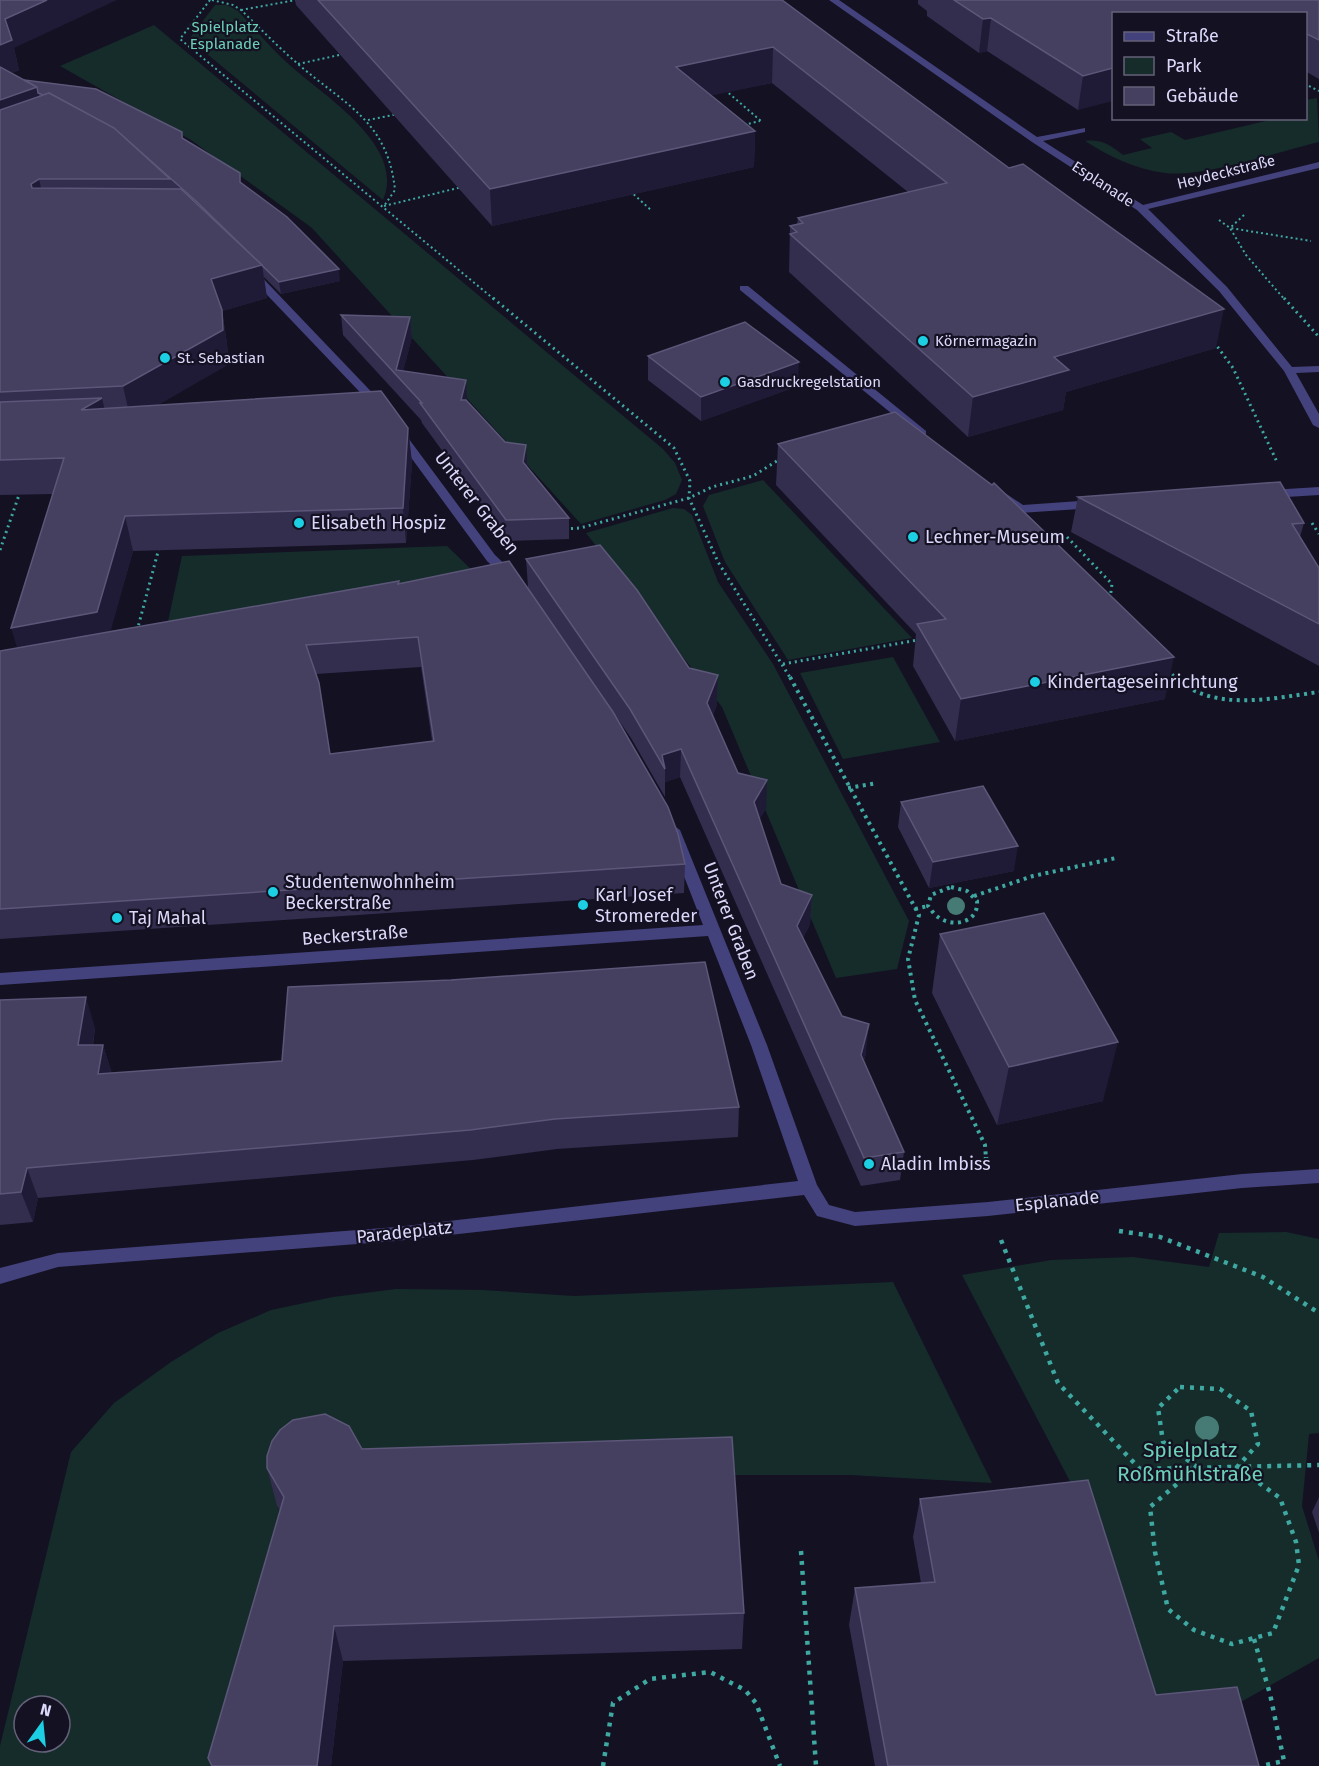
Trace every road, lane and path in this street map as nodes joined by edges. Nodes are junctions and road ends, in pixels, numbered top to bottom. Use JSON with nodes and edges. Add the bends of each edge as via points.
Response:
{"nodes":[{"id":1,"x":211,"y":0,"type":"edge"},
{"id":2,"x":296,"y":0,"type":"edge"},
{"id":3,"x":833,"y":0,"type":"edge"},
{"id":4,"x":241,"y":10,"type":"junction"},
{"id":5,"x":354,"y":52,"type":"edge"},
{"id":6,"x":298,"y":64,"type":"junction"},
{"id":7,"x":720,"y":85,"type":"edge"},
{"id":8,"x":1307,"y":85,"type":"edge"},
{"id":9,"x":1319,"y":91,"type":"edge"},
{"id":10,"x":401,"y":113,"type":"edge"},
{"id":11,"x":368,"y":120,"type":"junction"},
{"id":12,"x":738,"y":126,"type":"edge"},
{"id":13,"x":1082,"y":130,"type":"dead end"},
{"id":14,"x":1035,"y":140,"type":"junction"},
{"id":15,"x":1319,"y":165,"type":"edge"},
{"id":16,"x":466,"y":186,"type":"edge"},
{"id":17,"x":627,"y":188,"type":"edge"},
{"id":18,"x":384,"y":207,"type":"junction"},
{"id":19,"x":1141,"y":208,"type":"junction"},
{"id":20,"x":652,"y":211,"type":"dead end"},
{"id":21,"x":1248,"y":211,"type":"dead end"},
{"id":22,"x":1230,"y":228,"type":"junction"},
{"id":23,"x":1311,"y":241,"type":"dead end"},
{"id":24,"x":245,"y":266,"type":"edge"},
{"id":25,"x":744,"y":288,"type":"dead end"},
{"id":26,"x":1208,"y":334,"type":"edge"},
{"id":27,"x":1319,"y":337,"type":"edge"},
{"id":28,"x":1319,"y":369,"type":"edge"},
{"id":29,"x":1289,"y":370,"type":"junction"},
{"id":30,"x":1319,"y":425,"type":"edge"},
{"id":31,"x":936,"y":444,"type":"edge"},
{"id":32,"x":789,"y":456,"type":"edge"},
{"id":33,"x":992,"y":487,"type":"edge"},
{"id":34,"x":1319,"y":491,"type":"edge"},
{"id":35,"x":1294,"y":493,"type":"junction"},
{"id":36,"x":20,"y":495,"type":"edge"},
{"id":37,"x":1260,"y":495,"type":"edge"},
{"id":38,"x":689,"y":498,"type":"junction"},
{"id":39,"x":1109,"y":504,"type":"edge"},
{"id":40,"x":1039,"y":508,"type":"junction"},
{"id":41,"x":562,"y":529,"type":"edge"},
{"id":42,"x":1319,"y":534,"type":"edge"},
{"id":43,"x":162,"y":539,"type":"edge"},
{"id":44,"x":0,"y":550,"type":"edge"},
{"id":45,"x":508,"y":573,"type":"junction"},
{"id":46,"x":488,"y":579,"type":"edge"},
{"id":47,"x":521,"y":590,"type":"edge"},
{"id":48,"x":1109,"y":602,"type":"edge"},
{"id":49,"x":136,"y":636,"type":"edge"},
{"id":50,"x":922,"y":639,"type":"dead end"},
{"id":51,"x":783,"y":664,"type":"junction"},
{"id":52,"x":1166,"y":668,"type":"edge"},
{"id":53,"x":1319,"y":692,"type":"edge"},
{"id":54,"x":877,"y":783,"type":"dead end"},
{"id":55,"x":848,"y":788,"type":"junction"},
{"id":56,"x":666,"y":816,"type":"edge"},
{"id":57,"x":1116,"y":858,"type":"dead end"},
{"id":58,"x":974,"y":896,"type":"junction"},
{"id":59,"x":928,"y":906,"type":"junction"},
{"id":60,"x":915,"y":909,"type":"junction"},
{"id":61,"x":712,"y":930,"type":"junction"},
{"id":62,"x":0,"y":979,"type":"edge"},
{"id":63,"x":1319,"y":1176,"type":"edge"},
{"id":64,"x":810,"y":1186,"type":"junction"},
{"id":65,"x":988,"y":1209,"type":"junction"},
{"id":66,"x":1114,"y":1230,"type":"dead end"},
{"id":67,"x":0,"y":1276,"type":"edge"},
{"id":68,"x":1319,"y":1313,"type":"edge"},
{"id":69,"x":1319,"y":1465,"type":"edge"},
{"id":70,"x":1197,"y":1467,"type":"junction"},
{"id":71,"x":1237,"y":1467,"type":"junction"},
{"id":72,"x":801,"y":1551,"type":"dead end"},
{"id":73,"x":1254,"y":1639,"type":"junction"},
{"id":74,"x":603,"y":1766,"type":"edge"},
{"id":75,"x":780,"y":1766,"type":"edge"},
{"id":76,"x":816,"y":1766,"type":"edge"},
{"id":77,"x":1261,"y":1766,"type":"edge"}],
"edges":[{"from":1,"to":4,"type":"path"},
{"from":1,"to":18,"type":"path","via":[[180,39]]},
{"from":2,"to":4,"type":"path"},
{"from":3,"to":14,"type":"street","name":"Esplanade"},
{"from":4,"to":6,"type":"path"},
{"from":5,"to":6,"type":"path"},
{"from":6,"to":11,"type":"path"},
{"from":7,"to":12,"type":"path","via":[[761,121]]},
{"from":8,"to":9,"type":"path"},
{"from":10,"to":11,"type":"path"},
{"from":11,"to":18,"type":"path","via":[[393,171],[395,190]]},
{"from":13,"to":14,"type":"street"},
{"from":14,"to":19,"type":"street","name":"Esplanade"},
{"from":15,"to":19,"type":"street","name":"Heydeckstraße"},
{"from":16,"to":18,"type":"path"},
{"from":17,"to":20,"type":"path"},
{"from":18,"to":38,"type":"path","via":[[674,448],[690,482]]},
{"from":19,"to":29,"type":"street","name":"Esplanade","via":[[1223,289]]},
{"from":21,"to":22,"type":"path"},
{"from":22,"to":23,"type":"path"},
{"from":22,"to":27,"type":"path","via":[[1237,245]]},
{"from":24,"to":45,"type":"street","name":"Unterer Graben","via":[[380,412],[491,558]]},
{"from":25,"to":31,"type":"street"},
{"from":26,"to":35,"type":"path","via":[[1233,368]]},
{"from":28,"to":29,"type":"street"},
{"from":29,"to":30,"type":"street","name":"Esplanade"},
{"from":32,"to":38,"type":"path","via":[[768,463],[756,475],[704,489]]},
{"from":33,"to":40,"type":"street","via":[[1020,509]]},
{"from":34,"to":35,"type":"street"},
{"from":35,"to":37,"type":"street"},
{"from":35,"to":42,"type":"path"},
{"from":36,"to":44,"type":"path"},
{"from":38,"to":41,"type":"path","via":[[580,528]]},
{"from":38,"to":51,"type":"path","via":[[717,562]]},
{"from":39,"to":40,"type":"street"},
{"from":40,"to":48,"type":"path","via":[[1112,584]]},
{"from":43,"to":49,"type":"path"},
{"from":45,"to":46,"type":"street"},
{"from":45,"to":47,"type":"street","name":"Unterer Graben"},
{"from":50,"to":51,"type":"path"},
{"from":51,"to":55,"type":"path"},
{"from":52,"to":53,"type":"path","via":[[1196,693],[1231,701]]},
{"from":54,"to":55,"type":"path"},
{"from":55,"to":60,"type":"path"},
{"from":56,"to":61,"type":"street","name":"Unterer Graben"},
{"from":57,"to":58,"type":"path","via":[[1033,876]]},
{"from":58,"to":59,"type":"path","via":[[960,888],[943,888],[931,895]]},
{"from":58,"to":59,"type":"path","via":[[977,912],[967,921],[944,921]]},
{"from":59,"to":60,"type":"path"},
{"from":60,"to":65,"type":"path","via":[[919,915],[908,959],[915,1000],[985,1145]]},
{"from":61,"to":62,"type":"street","name":"Beckerstraße"},
{"from":61,"to":64,"type":"street","name":"Unterer Graben"},
{"from":63,"to":65,"type":"street","name":"Esplanade"},
{"from":64,"to":65,"type":"street","name":"Esplanade","via":[[823,1211],[855,1219]]},
{"from":64,"to":67,"type":"street","name":"Paradeplatz","via":[[396,1234],[58,1260]]},
{"from":65,"to":70,"type":"path","via":[[1058,1383],[1140,1469]]},
{"from":66,"to":68,"type":"path","via":[[1160,1237],[1263,1277]]},
{"from":69,"to":71,"type":"path"},
{"from":70,"to":71,"type":"path"},
{"from":70,"to":71,"type":"path","via":[[1163,1442],[1158,1408],[1180,1387],[1220,1389],[1251,1410],[1258,1444]]},
{"from":70,"to":73,"type":"path","via":[[1150,1507],[1168,1609],[1194,1630],[1232,1644]]},
{"from":71,"to":73,"type":"path","via":[[1280,1498],[1296,1542],[1299,1564],[1272,1633]]},
{"from":72,"to":76,"type":"path"},
{"from":73,"to":77,"type":"path","via":[[1284,1761]]},
{"from":74,"to":75,"type":"path","via":[[613,1703],[651,1679],[710,1672],[745,1690],[756,1703]]}]}
